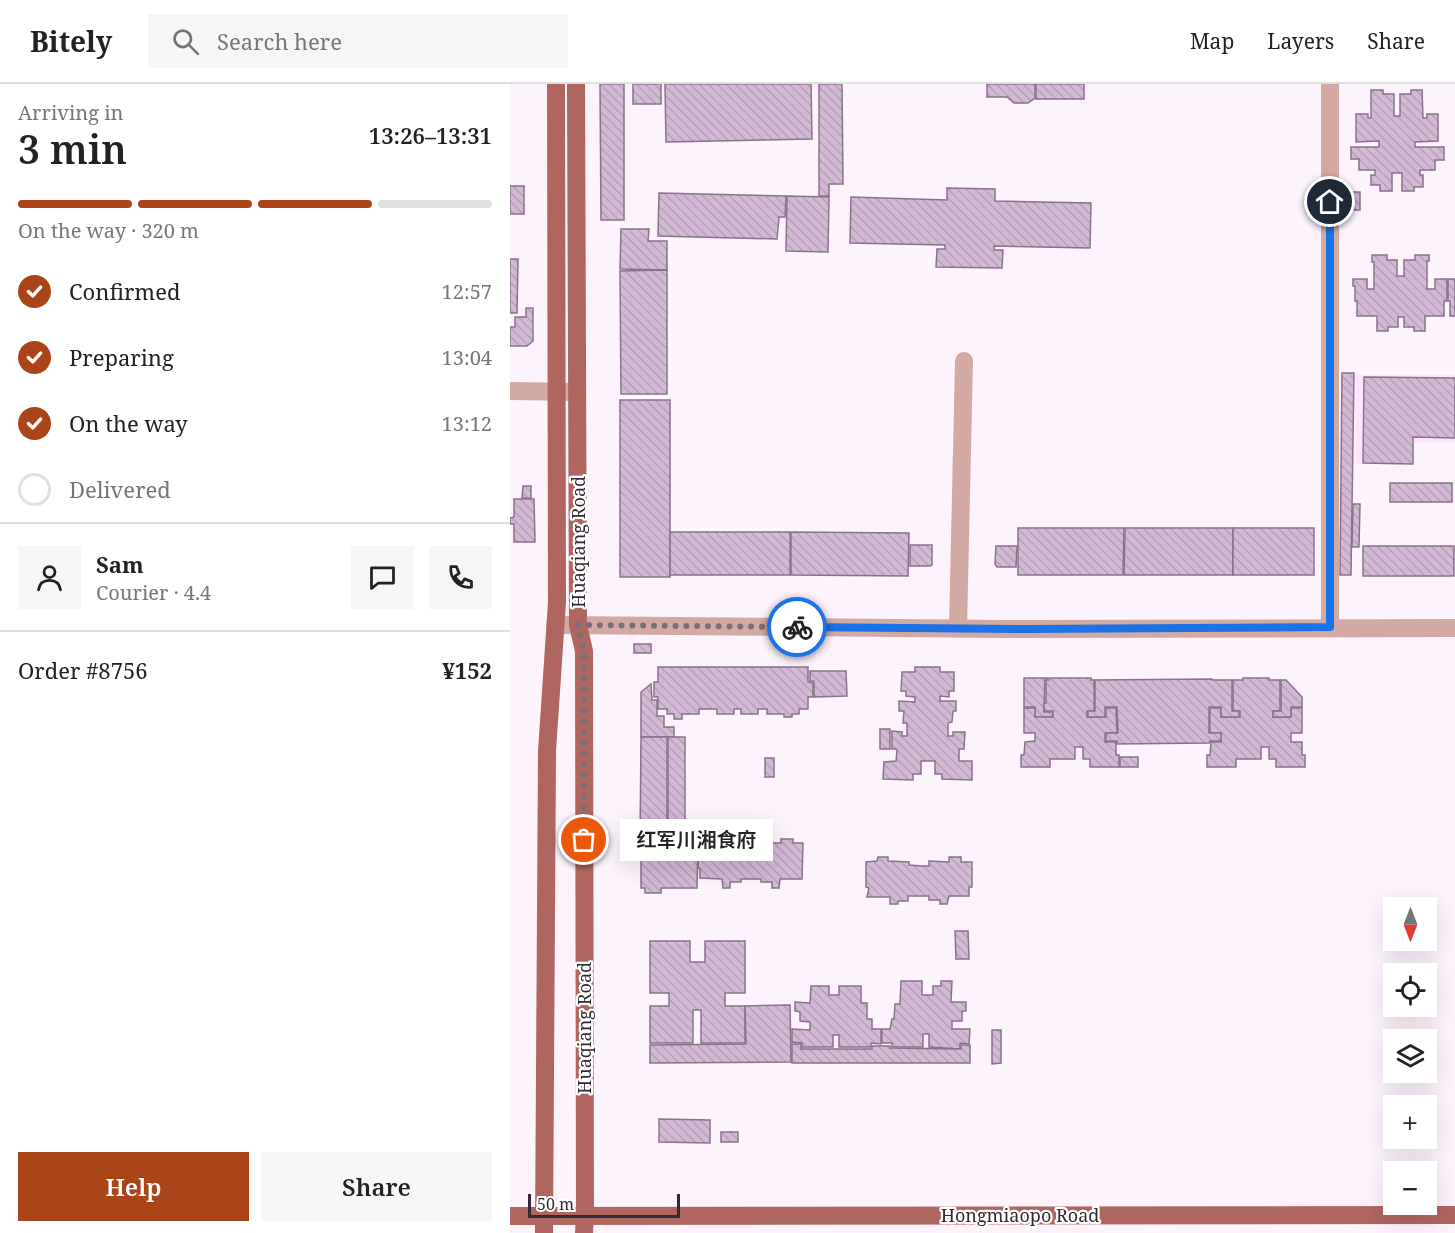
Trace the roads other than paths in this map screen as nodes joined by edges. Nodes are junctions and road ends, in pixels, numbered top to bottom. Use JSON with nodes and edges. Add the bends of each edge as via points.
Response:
{"nodes":[{"id":1,"x":556,"y":84,"type":"edge"},
{"id":2,"x":576,"y":84,"type":"edge"},
{"id":3,"x":1330,"y":84,"type":"edge"},
{"id":4,"x":964,"y":361,"type":"dead end"},
{"id":5,"x":510,"y":391,"type":"edge"},
{"id":6,"x":557,"y":392,"type":"junction"},
{"id":7,"x":577,"y":392,"type":"junction"},
{"id":8,"x":555,"y":625,"type":"junction"},
{"id":9,"x":578,"y":625,"type":"junction"},
{"id":10,"x":1330,"y":627,"type":"junction"},
{"id":11,"x":958,"y":628,"type":"junction"},
{"id":12,"x":1455,"y":628,"type":"edge"},
{"id":13,"x":1455,"y":1215,"type":"edge"},
{"id":14,"x":510,"y":1216,"type":"edge"},
{"id":15,"x":544,"y":1224,"type":"edge"},
{"id":16,"x":584,"y":1224,"type":"edge"}],
"edges":[{"from":1,"to":6,"type":"main road","name":"Huaqiang Road"},
{"from":2,"to":7,"type":"main road","name":"Huaqiang Road"},
{"from":3,"to":10,"type":"street"},
{"from":4,"to":11,"type":"street"},
{"from":5,"to":6,"type":"street"},
{"from":6,"to":7,"type":"street"},
{"from":6,"to":8,"type":"main road","name":"Huaqiang Road"},
{"from":7,"to":9,"type":"main road","name":"Huaqiang Road"},
{"from":8,"to":9,"type":"street"},
{"from":8,"to":15,"type":"main road","name":"Huaqiang Road","via":[[547,751]]},
{"from":9,"to":11,"type":"street"},
{"from":9,"to":16,"type":"main road","name":"Huaqiang Road","via":[[584,651]]},
{"from":10,"to":11,"type":"street"},
{"from":10,"to":12,"type":"street"},
{"from":13,"to":16,"type":"main road","name":"Hongmiaopo Road"},
{"from":14,"to":15,"type":"main road"},
{"from":15,"to":16,"type":"main road","name":"Hongmiaopo Road"}]}
